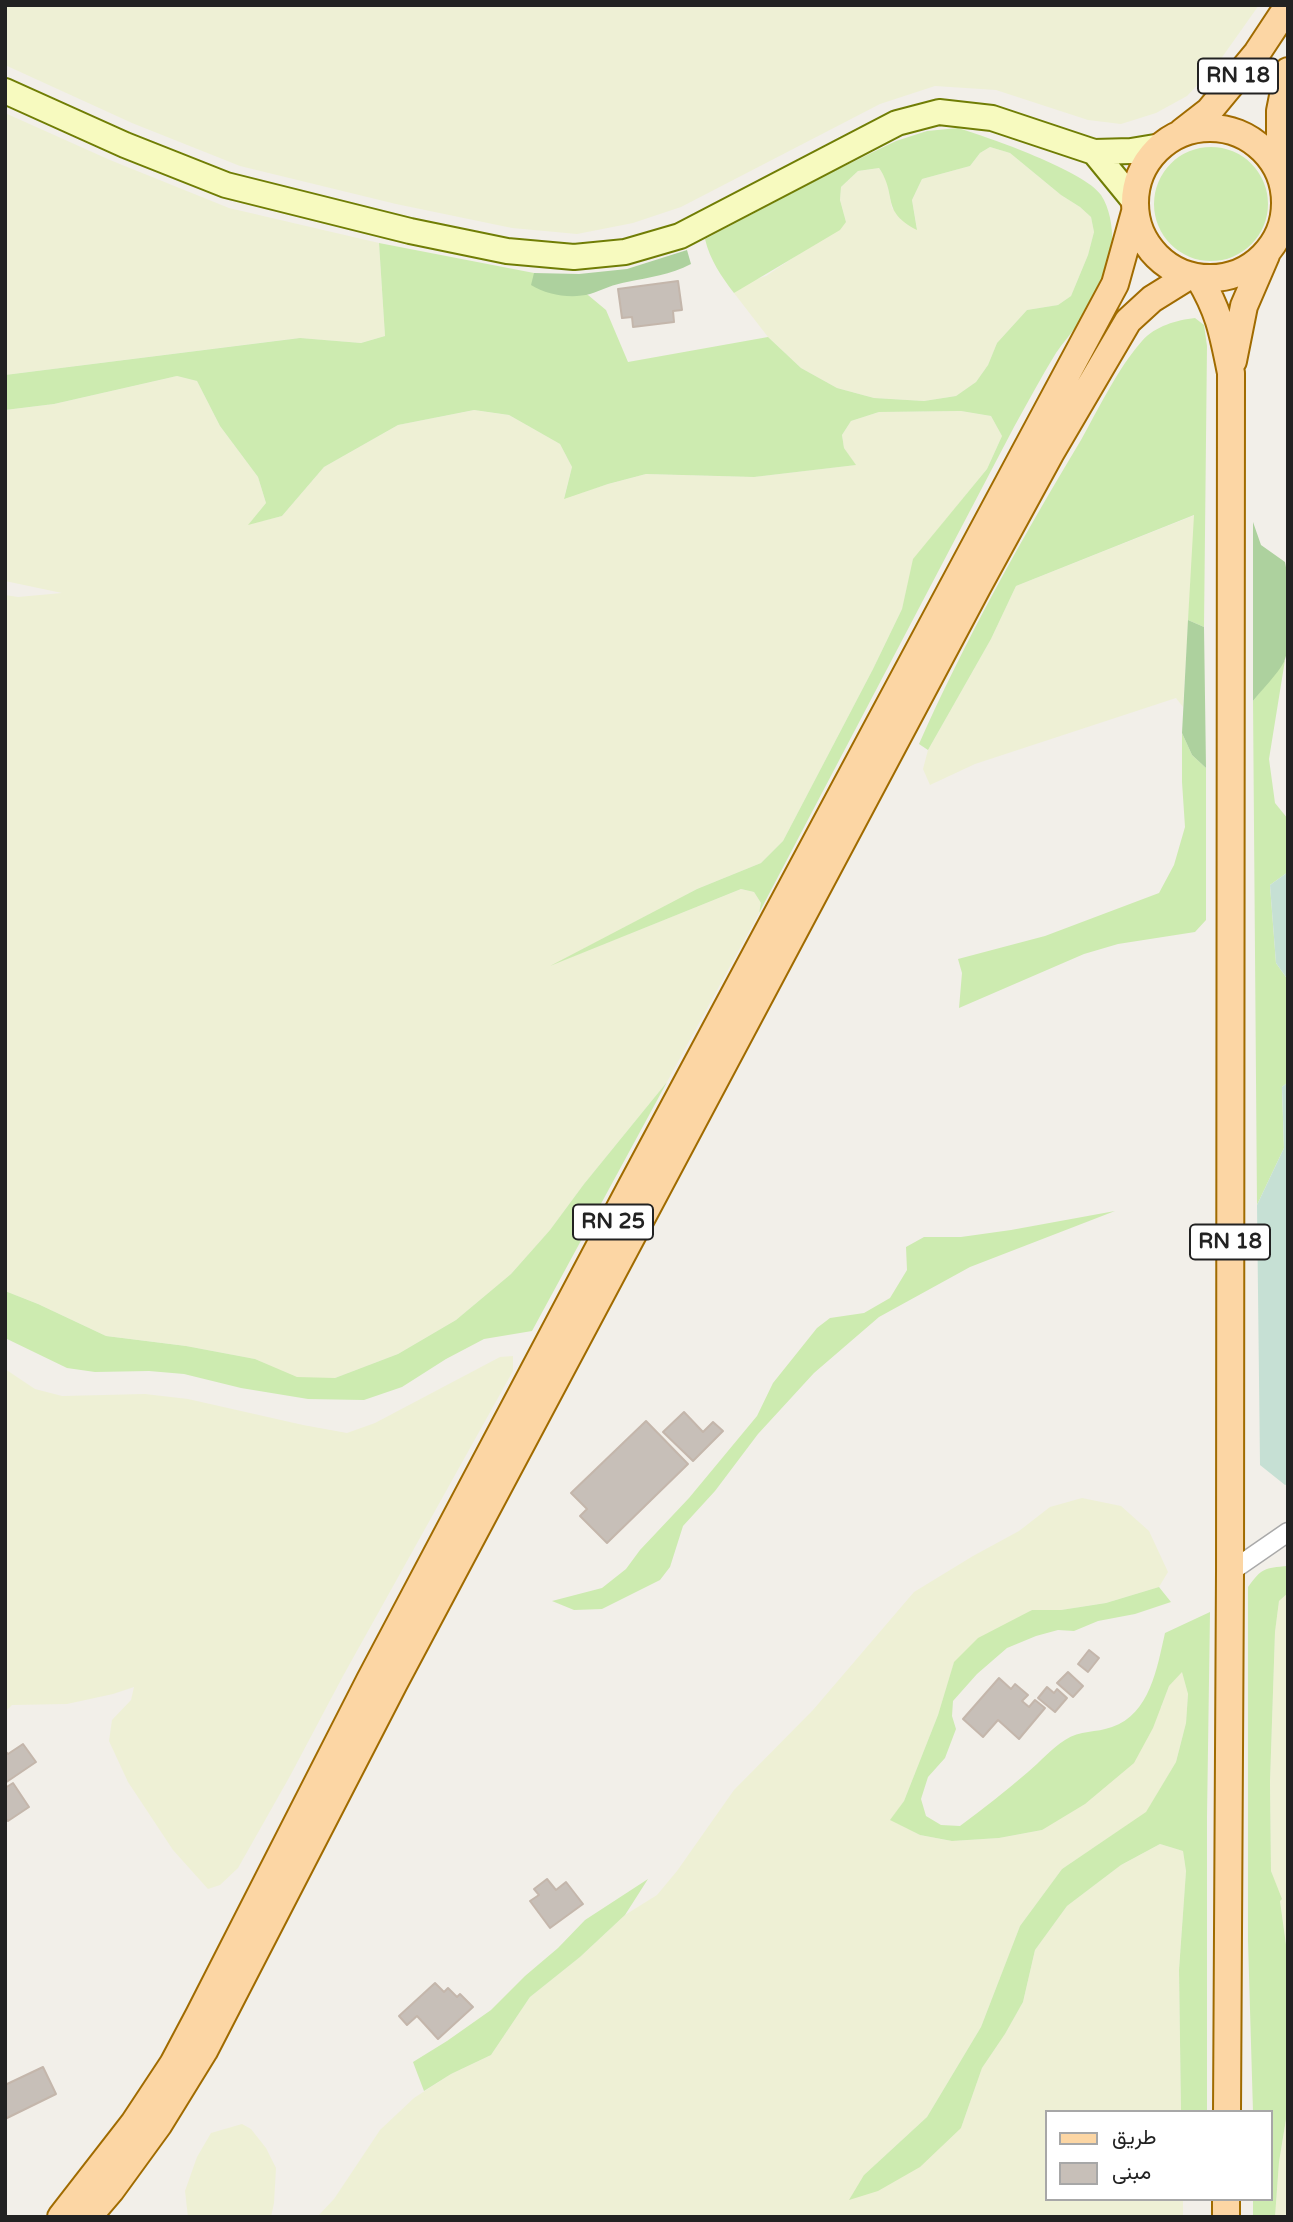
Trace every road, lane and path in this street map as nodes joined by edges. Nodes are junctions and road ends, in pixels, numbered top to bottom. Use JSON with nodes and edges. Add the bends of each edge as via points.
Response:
{"nodes":[{"id":1,"x":1288,"y":6,"type":"edge"},
{"id":2,"x":1288,"y":71,"type":"edge"},
{"id":3,"x":5,"y":91,"type":"edge"},
{"id":4,"x":1169,"y":141,"type":"junction"},
{"id":5,"x":1094,"y":152,"type":"junction"},
{"id":6,"x":1280,"y":174,"type":"junction"},
{"id":7,"x":1135,"y":207,"type":"junction"},
{"id":8,"x":1266,"y":254,"type":"junction"},
{"id":9,"x":1194,"y":277,"type":"junction"},
{"id":10,"x":1231,"y":373,"type":"junction"},
{"id":11,"x":1288,"y":1532,"type":"edge"},
{"id":12,"x":1230,"y":1572,"type":"junction"},
{"id":13,"x":1227,"y":2110,"type":"edge"},
{"id":14,"x":61,"y":2217,"type":"edge"},
{"id":15,"x":88,"y":2217,"type":"edge"}],
"edges":[{"from":1,"to":4,"type":"main road","number":"RN 18","via":[[1209,111]]},
{"from":2,"to":6,"type":"main road","number":"RN 18","via":[[1280,111]]},
{"from":3,"to":5,"type":"main road","via":[[226,185],[410,231],[507,251],[574,257],[625,252],[680,236],[897,122],[939,112],[992,118]]},
{"from":4,"to":5,"type":"main road"},
{"from":4,"to":6,"type":"main road","via":[[1200,129],[1225,130],[1248,138],[1267,153]]},
{"from":4,"to":7,"type":"main road","via":[[1142,171]]},
{"from":5,"to":7,"type":"main road"},
{"from":6,"to":8,"type":"main road","via":[[1285,216]]},
{"from":7,"to":9,"type":"main road","via":[[1144,240],[1163,262]]},
{"from":7,"to":14,"type":"main road","number":"RN 25","via":[[1115,284],[401,1620],[199,2015],[134,2123]]},
{"from":8,"to":9,"type":"main road","via":[[1247,269],[1223,277]]},
{"from":8,"to":10,"type":"main road","number":"RN 18","via":[[1244,306]]},
{"from":9,"to":10,"type":"main road","number":"RN 18","via":[[1213,301]]},
{"from":9,"to":15,"type":"main road","number":"RN 25","via":[[1152,299],[1128,321],[1050,454],[413,1646],[204,2051],[159,2124]]},
{"from":10,"to":12,"type":"main road","number":"RN 18"},
{"from":11,"to":12,"type":"street"},
{"from":12,"to":13,"type":"main road","number":"RN 18"}]}
